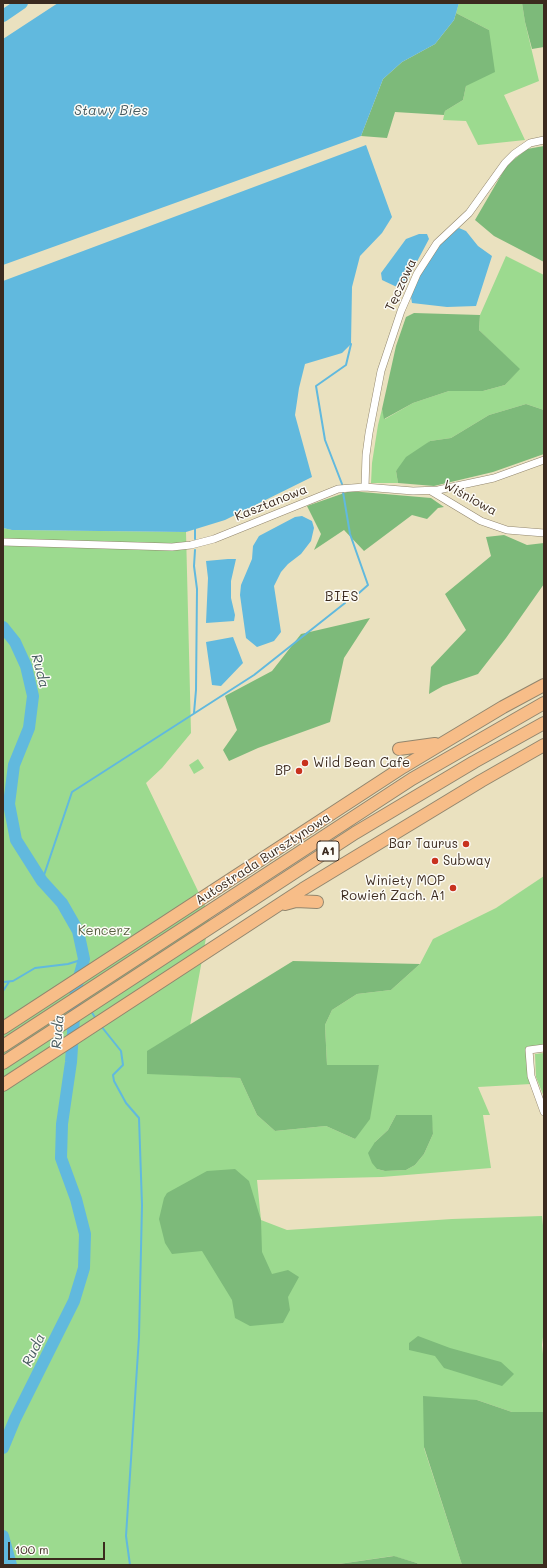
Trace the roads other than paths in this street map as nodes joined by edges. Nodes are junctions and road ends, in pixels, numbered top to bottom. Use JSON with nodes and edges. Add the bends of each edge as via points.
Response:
{"nodes":[{"id":1,"x":544,"y":140,"type":"edge"},
{"id":2,"x":544,"y":460,"type":"edge"},
{"id":3,"x":364,"y":488,"type":"junction"},
{"id":4,"x":431,"y":491,"type":"junction"},
{"id":5,"x":544,"y":534,"type":"edge"},
{"id":6,"x":3,"y":542,"type":"edge"},
{"id":7,"x":544,"y":685,"type":"edge"},
{"id":8,"x":544,"y":703,"type":"edge"},
{"id":9,"x":544,"y":723,"type":"edge"},
{"id":10,"x":442,"y":743,"type":"junction"},
{"id":11,"x":544,"y":745,"type":"edge"},
{"id":12,"x":399,"y":749,"type":"dead end"},
{"id":13,"x":317,"y":902,"type":"dead end"},
{"id":14,"x":278,"y":906,"type":"junction"},
{"id":15,"x":3,"y":1028,"type":"edge"},
{"id":16,"x":3,"y":1046,"type":"edge"},
{"id":17,"x":544,"y":1048,"type":"edge"},
{"id":18,"x":3,"y":1063,"type":"edge"},
{"id":19,"x":3,"y":1085,"type":"edge"},
{"id":20,"x":544,"y":1112,"type":"edge"}],
"edges":[{"from":1,"to":3,"type":"street","name":"Tęczowa","via":[[530,144],[505,163],[469,213],[437,243],[417,274],[401,311],[381,371],[369,433]]},
{"from":2,"to":4,"type":"street","name":"Kasztanowa","via":[[494,478]]},
{"from":3,"to":4,"type":"street","name":"Kasztanowa"},
{"from":3,"to":6,"type":"street","name":"Kasztanowa","via":[[329,492],[214,539],[191,545],[172,547]]},
{"from":4,"to":5,"type":"street","name":"Wiśniowa","via":[[481,521],[507,530]]},
{"from":7,"to":10,"type":"highway"},
{"from":8,"to":16,"type":"highway","name":"Autostrada Bursztynowa","number":"A1","via":[[412,779]]},
{"from":9,"to":18,"type":"highway","number":"A1","via":[[355,833]]},
{"from":10,"to":12,"type":"highway"},
{"from":10,"to":15,"type":"highway"},
{"from":11,"to":14,"type":"highway"},
{"from":13,"to":14,"type":"highway","via":[[296,901]]},
{"from":14,"to":19,"type":"highway"},
{"from":17,"to":20,"type":"street","via":[[529,1050],[531,1076]]}]}
